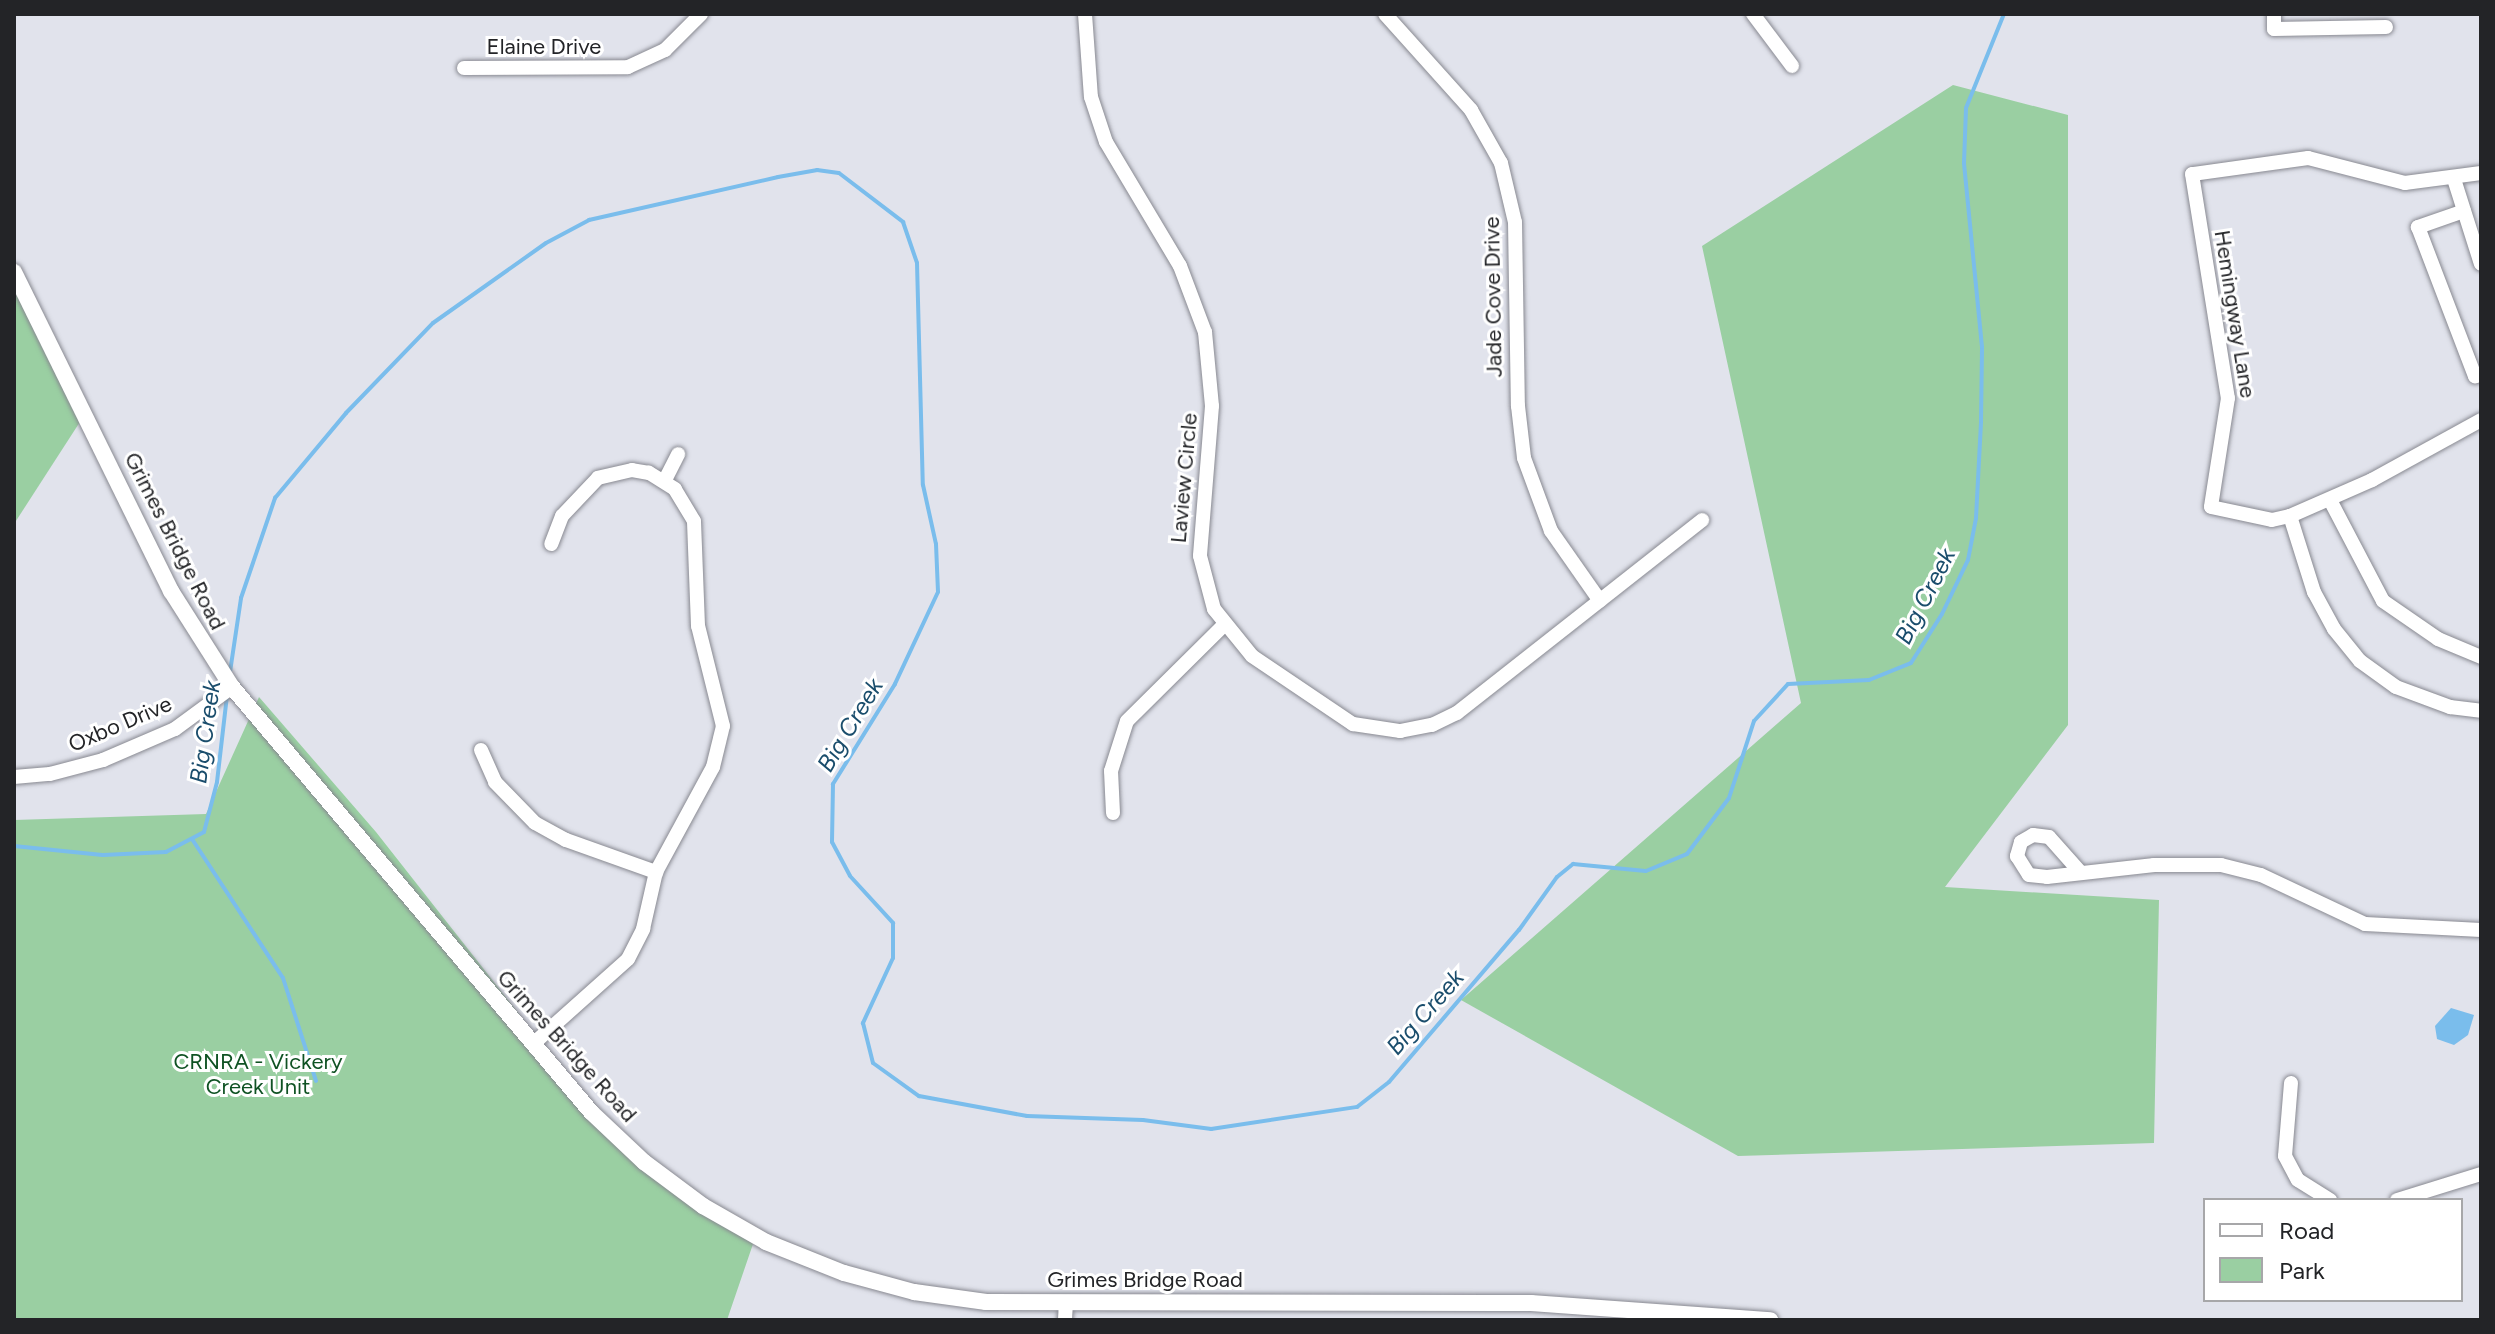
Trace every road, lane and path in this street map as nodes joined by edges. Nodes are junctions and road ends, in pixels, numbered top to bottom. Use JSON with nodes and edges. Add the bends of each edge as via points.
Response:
{"nodes":[{"id":1,"x":701,"y":14,"type":"edge"},
{"id":2,"x":1085,"y":14,"type":"edge"},
{"id":3,"x":1385,"y":14,"type":"edge"},
{"id":4,"x":1753,"y":14,"type":"edge"},
{"id":5,"x":2274,"y":14,"type":"edge"},
{"id":6,"x":2386,"y":27,"type":"dead end"},
{"id":7,"x":1792,"y":66,"type":"dead end"},
{"id":8,"x":464,"y":68,"type":"dead end"},
{"id":9,"x":2481,"y":173,"type":"edge"},
{"id":10,"x":2454,"y":179,"type":"junction"},
{"id":11,"x":2464,"y":211,"type":"junction"},
{"id":12,"x":2481,"y":264,"type":"edge"},
{"id":13,"x":14,"y":272,"type":"edge"},
{"id":14,"x":2481,"y":375,"type":"edge"},
{"id":15,"x":2481,"y":420,"type":"edge"},
{"id":16,"x":678,"y":454,"type":"dead end"},
{"id":17,"x":665,"y":480,"type":"junction"},
{"id":18,"x":2330,"y":500,"type":"junction"},
{"id":19,"x":2290,"y":516,"type":"junction"},
{"id":20,"x":1702,"y":520,"type":"dead end"},
{"id":21,"x":551,"y":544,"type":"dead end"},
{"id":22,"x":1600,"y":601,"type":"junction"},
{"id":23,"x":1224,"y":625,"type":"junction"},
{"id":24,"x":2481,"y":657,"type":"edge"},
{"id":25,"x":232,"y":687,"type":"junction"},
{"id":26,"x":2481,"y":711,"type":"edge"},
{"id":27,"x":481,"y":750,"type":"dead end"},
{"id":28,"x":14,"y":777,"type":"edge"},
{"id":29,"x":1113,"y":813,"type":"dead end"},
{"id":30,"x":656,"y":872,"type":"junction"},
{"id":31,"x":2081,"y":873,"type":"dead end"},
{"id":32,"x":2481,"y":930,"type":"edge"},
{"id":33,"x":533,"y":1044,"type":"junction"},
{"id":34,"x":2291,"y":1083,"type":"dead end"},
{"id":35,"x":2481,"y":1174,"type":"edge"},
{"id":36,"x":2327,"y":1198,"type":"edge"},
{"id":37,"x":2403,"y":1198,"type":"edge"},
{"id":38,"x":1066,"y":1312,"type":"edge"},
{"id":39,"x":1770,"y":1320,"type":"edge"}],
"edges":[{"from":1,"to":8,"type":"street","name":"Elaine Drive","via":[[665,50],[628,67]]},
{"from":2,"to":23,"type":"street","name":"Laview Circle","via":[[1091,97],[1106,142],[1180,266],[1205,332],[1212,406],[1200,556],[1207,591]]},
{"from":3,"to":22,"type":"street","name":"Jade Cove Drive","via":[[1471,110],[1501,163],[1515,222],[1518,406],[1524,458],[1551,531]]},
{"from":4,"to":7,"type":"street"},
{"from":5,"to":6,"type":"street","via":[[2274,29]]},
{"from":9,"to":10,"type":"street","name":"Hemingway Lane"},
{"from":10,"to":11,"type":"street"},
{"from":10,"to":19,"type":"street","name":"Hemingway Lane","via":[[2405,183],[2308,158],[2192,174],[2228,398],[2211,507],[2272,520]]},
{"from":11,"to":12,"type":"street"},
{"from":11,"to":14,"type":"street","via":[[2418,227],[2475,376]]},
{"from":13,"to":25,"type":"street","name":"Grimes Bridge Road","via":[[196,633]]},
{"from":15,"to":18,"type":"street","name":"Hemingway Lane"},
{"from":16,"to":17,"type":"street"},
{"from":17,"to":21,"type":"street","via":[[632,470],[598,478],[562,516]]},
{"from":17,"to":30,"type":"street","via":[[684,498],[694,521],[698,626],[723,726],[713,767]]},
{"from":18,"to":19,"type":"street","name":"Hemingway Lane"},
{"from":18,"to":24,"type":"street","via":[[2383,601],[2438,639]]},
{"from":19,"to":26,"type":"street","via":[[2314,592],[2360,661],[2396,687],[2450,707]]},
{"from":20,"to":22,"type":"street","name":"Laview Circle"},
{"from":22,"to":23,"type":"street","name":"Laview Circle","via":[[1457,713],[1400,731],[1368,729],[1335,715],[1252,656]]},
{"from":23,"to":29,"type":"street","via":[[1127,721],[1111,771]]},
{"from":25,"to":28,"type":"street","name":"Oxbo Drive","via":[[175,729],[103,760]]},
{"from":25,"to":33,"type":"street","name":"Grimes Bridge Road"},
{"from":27,"to":30,"type":"street","via":[[495,782],[535,823],[566,840]]},
{"from":30,"to":33,"type":"street","via":[[643,929],[628,959]]},
{"from":31,"to":32,"type":"street","via":[[2221,865],[2261,875],[2356,922]]},
{"from":33,"to":38,"type":"street","name":"Grimes Bridge Road","via":[[591,1112],[644,1162],[703,1206],[766,1242],[844,1273],[914,1292]]},
{"from":34,"to":36,"type":"street","via":[[2285,1156],[2298,1180]]},
{"from":35,"to":37,"type":"street"},
{"from":38,"to":39,"type":"street","name":"Grimes Bridge Road","via":[[1516,1303]]}]}
